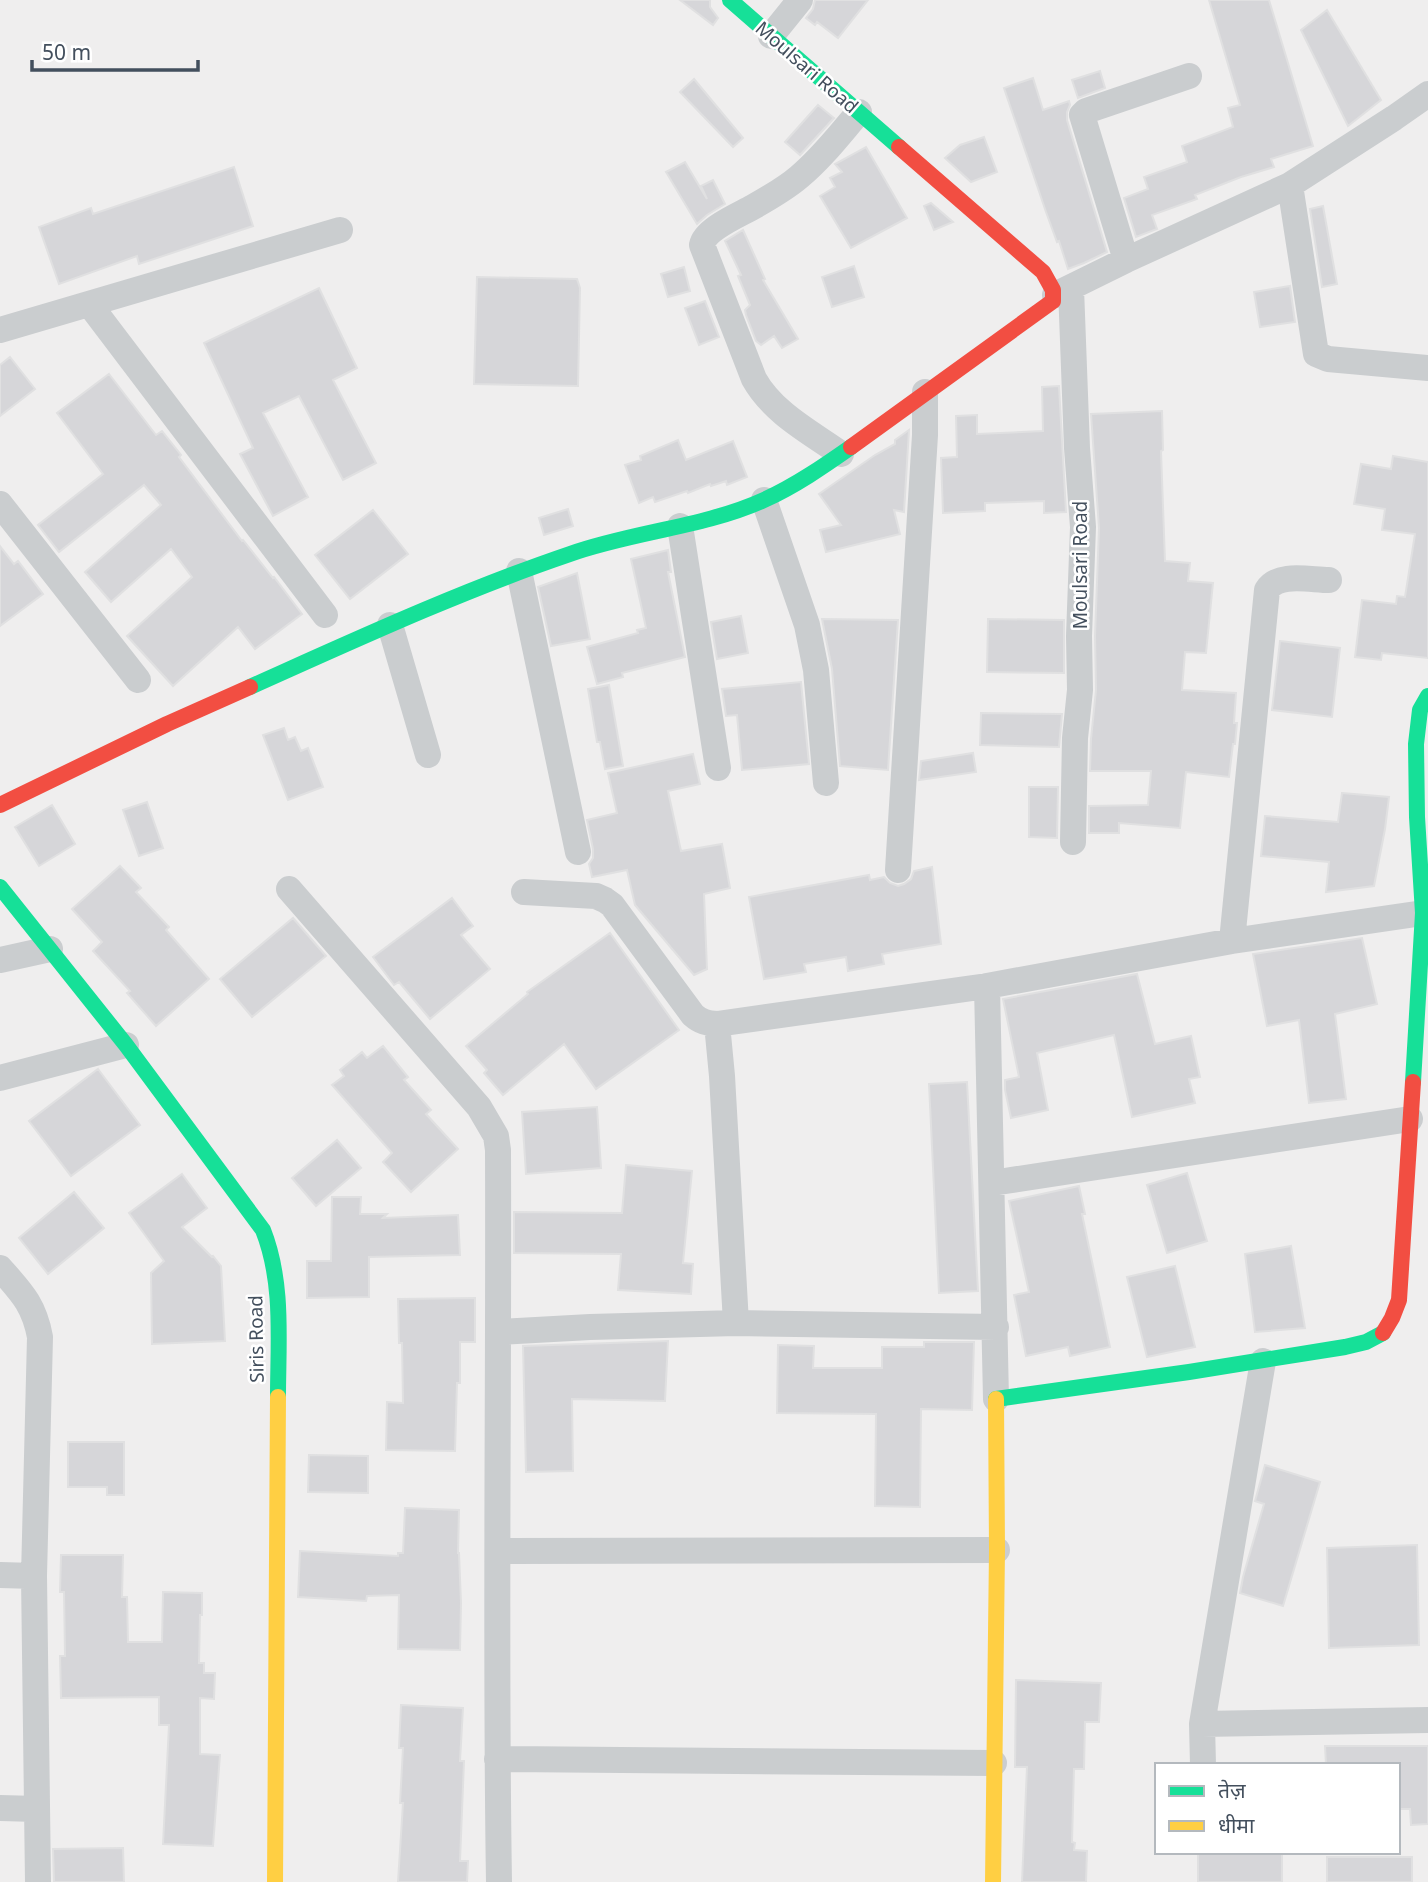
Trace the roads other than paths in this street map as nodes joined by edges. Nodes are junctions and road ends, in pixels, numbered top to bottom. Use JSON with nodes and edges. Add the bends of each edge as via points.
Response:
{"nodes":[{"id":1,"x":730,"y":0,"type":"edge"},
{"id":2,"x":800,"y":0,"type":"edge"},
{"id":3,"x":771,"y":36,"type":"junction"},
{"id":4,"x":1189,"y":76,"type":"dead end"},
{"id":5,"x":1428,"y":94,"type":"edge"},
{"id":6,"x":859,"y":112,"type":"junction"},
{"id":7,"x":1290,"y":185,"type":"junction"},
{"id":8,"x":340,"y":230,"type":"dead end"},
{"id":9,"x":1126,"y":260,"type":"junction"},
{"id":10,"x":1056,"y":285,"type":"junction"},
{"id":11,"x":90,"y":304,"type":"junction"},
{"id":12,"x":0,"y":330,"type":"edge"},
{"id":13,"x":1428,"y":368,"type":"edge"},
{"id":14,"x":925,"y":392,"type":"junction"},
{"id":15,"x":841,"y":454,"type":"junction"},
{"id":16,"x":764,"y":500,"type":"junction"},
{"id":17,"x":0,"y":505,"type":"edge"},
{"id":18,"x":680,"y":526,"type":"junction"},
{"id":19,"x":519,"y":570,"type":"junction"},
{"id":20,"x":1329,"y":580,"type":"dead end"},
{"id":21,"x":325,"y":615,"type":"dead end"},
{"id":22,"x":390,"y":625,"type":"junction"},
{"id":23,"x":138,"y":680,"type":"dead end"},
{"id":24,"x":1428,"y":696,"type":"edge"},
{"id":25,"x":428,"y":755,"type":"dead end"},
{"id":26,"x":718,"y":768,"type":"dead end"},
{"id":27,"x":826,"y":783,"type":"dead end"},
{"id":28,"x":0,"y":805,"type":"edge"},
{"id":29,"x":1073,"y":842,"type":"dead end"},
{"id":30,"x":578,"y":852,"type":"dead end"},
{"id":31,"x":898,"y":870,"type":"dead end"},
{"id":32,"x":0,"y":887,"type":"edge"},
{"id":33,"x":289,"y":889,"type":"dead end"},
{"id":34,"x":524,"y":892,"type":"dead end"},
{"id":35,"x":1423,"y":913,"type":"junction"},
{"id":36,"x":1232,"y":941,"type":"junction"},
{"id":37,"x":50,"y":949,"type":"junction"},
{"id":38,"x":0,"y":960,"type":"edge"},
{"id":39,"x":987,"y":986,"type":"junction"},
{"id":40,"x":717,"y":1024,"type":"junction"},
{"id":41,"x":126,"y":1045,"type":"junction"},
{"id":42,"x":0,"y":1078,"type":"edge"},
{"id":43,"x":1420,"y":1079,"type":"edge"},
{"id":44,"x":1410,"y":1119,"type":"junction"},
{"id":45,"x":992,"y":1183,"type":"junction"},
{"id":46,"x":0,"y":1268,"type":"edge"},
{"id":47,"x":736,"y":1323,"type":"junction"},
{"id":48,"x":996,"y":1327,"type":"junction"},
{"id":49,"x":499,"y":1332,"type":"junction"},
{"id":50,"x":1262,"y":1361,"type":"junction"},
{"id":51,"x":996,"y":1399,"type":"junction"},
{"id":52,"x":997,"y":1550,"type":"junction"},
{"id":53,"x":498,"y":1551,"type":"junction"},
{"id":54,"x":0,"y":1575,"type":"edge"},
{"id":55,"x":34,"y":1576,"type":"junction"},
{"id":56,"x":1428,"y":1720,"type":"edge"},
{"id":57,"x":1202,"y":1724,"type":"junction"},
{"id":58,"x":497,"y":1759,"type":"junction"},
{"id":59,"x":994,"y":1763,"type":"junction"},
{"id":60,"x":1203,"y":1763,"type":"edge"},
{"id":61,"x":0,"y":1808,"type":"edge"},
{"id":62,"x":37,"y":1809,"type":"junction"},
{"id":63,"x":38,"y":1882,"type":"edge"},
{"id":64,"x":275,"y":1882,"type":"edge"},
{"id":65,"x":499,"y":1882,"type":"edge"},
{"id":66,"x":993,"y":1882,"type":"edge"}],
"edges":[{"from":1,"to":3,"type":"street","name":"Moulsari Road"},
{"from":2,"to":3,"type":"street"},
{"from":3,"to":6,"type":"street","name":"Moulsari Road"},
{"from":4,"to":9,"type":"street","via":[[1082,115]]},
{"from":5,"to":7,"type":"street"},
{"from":6,"to":10,"type":"street","name":"Moulsari Road"},
{"from":6,"to":15,"type":"street","via":[[799,177],[713,230],[702,245],[763,396]]},
{"from":7,"to":9,"type":"street"},
{"from":7,"to":13,"type":"street","via":[[1317,354],[1328,359]]},
{"from":8,"to":11,"type":"street"},
{"from":9,"to":10,"type":"street"},
{"from":10,"to":14,"type":"street","via":[[1048,305]]},
{"from":10,"to":29,"type":"street","name":"Moulsari Road","via":[[1083,527]]},
{"from":11,"to":12,"type":"street"},
{"from":11,"to":21,"type":"street"},
{"from":14,"to":15,"type":"street"},
{"from":14,"to":31,"type":"street"},
{"from":15,"to":16,"type":"street"},
{"from":16,"to":18,"type":"street"},
{"from":16,"to":27,"type":"street","via":[[807,625],[816,670]]},
{"from":17,"to":23,"type":"street"},
{"from":18,"to":19,"type":"street"},
{"from":18,"to":26,"type":"street"},
{"from":19,"to":22,"type":"street"},
{"from":19,"to":30,"type":"street"},
{"from":20,"to":36,"type":"street","via":[[1283,579],[1267,590]]},
{"from":22,"to":25,"type":"street"},
{"from":22,"to":28,"type":"street","via":[[167,724]]},
{"from":24,"to":35,"type":"street","via":[[1420,710],[1416,744]]},
{"from":32,"to":37,"type":"street","name":"Siris Road"},
{"from":33,"to":49,"type":"street","via":[[479,1107],[496,1136]]},
{"from":34,"to":40,"type":"street","via":[[605,900],[694,1015],[707,1024]]},
{"from":35,"to":36,"type":"street"},
{"from":35,"to":43,"type":"street"},
{"from":36,"to":39,"type":"street"},
{"from":37,"to":38,"type":"street"},
{"from":37,"to":41,"type":"street","name":"Siris Road"},
{"from":39,"to":40,"type":"street"},
{"from":39,"to":45,"type":"street"},
{"from":40,"to":47,"type":"street"},
{"from":41,"to":42,"type":"street"},
{"from":41,"to":64,"type":"street","name":"Siris Road","via":[[263,1230],[274,1262],[278,1309]]},
{"from":43,"to":44,"type":"street"},
{"from":44,"to":45,"type":"street"},
{"from":44,"to":50,"type":"street","via":[[1399,1300],[1394,1317],[1382,1334],[1369,1341]]},
{"from":45,"to":48,"type":"street"},
{"from":46,"to":55,"type":"street","via":[[28,1300],[40,1337]]},
{"from":47,"to":48,"type":"street"},
{"from":47,"to":49,"type":"street"},
{"from":48,"to":51,"type":"street"},
{"from":49,"to":53,"type":"street"},
{"from":50,"to":51,"type":"street"},
{"from":50,"to":57,"type":"street"},
{"from":51,"to":52,"type":"street"},
{"from":52,"to":53,"type":"street"},
{"from":52,"to":59,"type":"street"},
{"from":53,"to":58,"type":"street"},
{"from":54,"to":55,"type":"street"},
{"from":55,"to":62,"type":"street"},
{"from":56,"to":57,"type":"street"},
{"from":57,"to":60,"type":"street"},
{"from":58,"to":59,"type":"street"},
{"from":58,"to":65,"type":"street"},
{"from":59,"to":66,"type":"street"},
{"from":61,"to":62,"type":"street"},
{"from":62,"to":63,"type":"street"}]}
